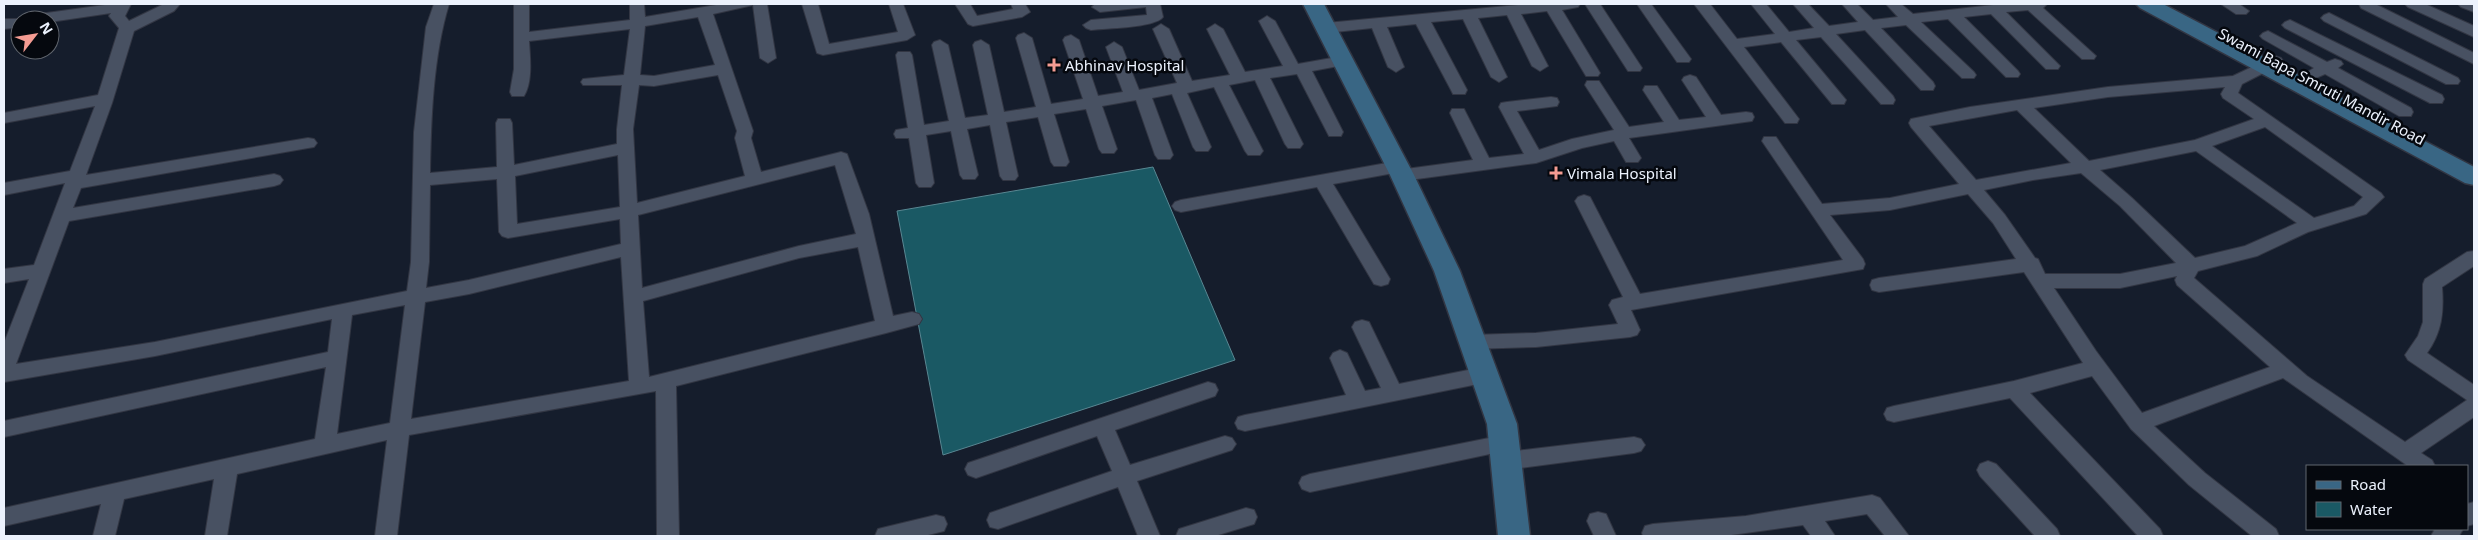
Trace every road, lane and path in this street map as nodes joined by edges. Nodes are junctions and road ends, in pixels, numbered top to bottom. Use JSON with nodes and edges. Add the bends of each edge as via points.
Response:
{"nodes":[{"id":1,"x":172,"y":4,"type":"edge"},
{"id":2,"x":441,"y":4,"type":"edge"},
{"id":3,"x":521,"y":4,"type":"edge"},
{"id":4,"x":637,"y":4,"type":"edge"},
{"id":5,"x":746,"y":4,"type":"edge"},
{"id":6,"x":760,"y":4,"type":"edge"},
{"id":7,"x":810,"y":4,"type":"edge"},
{"id":8,"x":896,"y":4,"type":"edge"},
{"id":9,"x":963,"y":4,"type":"edge"},
{"id":10,"x":1018,"y":4,"type":"edge"},
{"id":11,"x":1141,"y":4,"type":"edge"},
{"id":12,"x":1153,"y":4,"type":"edge"},
{"id":13,"x":1313,"y":4,"type":"edge"},
{"id":14,"x":1573,"y":4,"type":"edge"},
{"id":15,"x":1593,"y":4,"type":"edge"},
{"id":16,"x":1644,"y":4,"type":"edge"},
{"id":17,"x":1702,"y":4,"type":"edge"},
{"id":18,"x":1758,"y":4,"type":"edge"},
{"id":19,"x":1800,"y":4,"type":"edge"},
{"id":20,"x":1849,"y":4,"type":"edge"},
{"id":21,"x":1893,"y":4,"type":"edge"},
{"id":22,"x":1930,"y":4,"type":"edge"},
{"id":23,"x":2035,"y":4,"type":"edge"},
{"id":24,"x":2147,"y":4,"type":"edge"},
{"id":25,"x":2169,"y":4,"type":"edge"},
{"id":26,"x":2413,"y":4,"type":"edge"},
{"id":27,"x":2466,"y":4,"type":"edge"},
{"id":28,"x":2366,"y":5,"type":"dead end"},
{"id":29,"x":123,"y":6,"type":"edge"},
{"id":30,"x":1552,"y":6,"type":"junction"},
{"id":31,"x":1100,"y":7,"type":"dead end"},
{"id":32,"x":1970,"y":8,"type":"edge"},
{"id":33,"x":2474,"y":8,"type":"edge"},
{"id":34,"x":1994,"y":9,"type":"junction"},
{"id":35,"x":1512,"y":10,"type":"junction"},
{"id":36,"x":704,"y":11,"type":"junction"},
{"id":37,"x":1468,"y":14,"type":"junction"},
{"id":38,"x":1947,"y":14,"type":"junction"},
{"id":39,"x":60,"y":16,"type":"edge"},
{"id":40,"x":2329,"y":18,"type":"dead end"},
{"id":41,"x":1421,"y":19,"type":"junction"},
{"id":42,"x":1910,"y":20,"type":"junction"},
{"id":43,"x":1267,"y":21,"type":"dead end"},
{"id":44,"x":638,"y":23,"type":"junction"},
{"id":45,"x":1378,"y":23,"type":"junction"},
{"id":46,"x":1090,"y":25,"type":"dead end"},
{"id":47,"x":2290,"y":25,"type":"dead end"},
{"id":48,"x":1870,"y":26,"type":"junction"},
{"id":49,"x":127,"y":28,"type":"junction"},
{"id":50,"x":1326,"y":28,"type":"junction"},
{"id":51,"x":1215,"y":29,"type":"dead end"},
{"id":52,"x":1161,"y":30,"type":"dead end"},
{"id":53,"x":1825,"y":32,"type":"junction"},
{"id":54,"x":2474,"y":32,"type":"edge"},
{"id":55,"x":2268,"y":36,"type":"dead end"},
{"id":56,"x":521,"y":37,"type":"junction"},
{"id":57,"x":1786,"y":37,"type":"junction"},
{"id":58,"x":1024,"y":38,"type":"dead end"},
{"id":59,"x":1071,"y":40,"type":"dead end"},
{"id":60,"x":1735,"y":44,"type":"junction"},
{"id":61,"x":2379,"y":44,"type":"junction"},
{"id":62,"x":940,"y":45,"type":"dead end"},
{"id":63,"x":981,"y":45,"type":"dead end"},
{"id":64,"x":1114,"y":47,"type":"dead end"},
{"id":65,"x":904,"y":55,"type":"dead end"},
{"id":66,"x":2088,"y":56,"type":"dead end"},
{"id":67,"x":2351,"y":56,"type":"junction"},
{"id":68,"x":768,"y":58,"type":"dead end"},
{"id":69,"x":1683,"y":58,"type":"dead end"},
{"id":70,"x":2474,"y":59,"type":"edge"},
{"id":71,"x":1343,"y":61,"type":"junction"},
{"id":72,"x":2270,"y":64,"type":"junction"},
{"id":73,"x":1540,"y":66,"type":"dead end"},
{"id":74,"x":2052,"y":66,"type":"dead end"},
{"id":75,"x":1396,"y":67,"type":"dead end"},
{"id":76,"x":1634,"y":68,"type":"dead end"},
{"id":77,"x":722,"y":69,"type":"junction"},
{"id":78,"x":1297,"y":69,"type":"junction"},
{"id":79,"x":2316,"y":73,"type":"junction"},
{"id":80,"x":2012,"y":74,"type":"dead end"},
{"id":81,"x":1261,"y":75,"type":"junction"},
{"id":82,"x":1968,"y":75,"type":"dead end"},
{"id":83,"x":1499,"y":77,"type":"dead end"},
{"id":84,"x":631,"y":79,"type":"junction"},
{"id":85,"x":1240,"y":79,"type":"junction"},
{"id":86,"x":1690,"y":80,"type":"dead end"},
{"id":87,"x":2236,"y":81,"type":"junction"},
{"id":88,"x":2452,"y":81,"type":"dead end"},
{"id":89,"x":589,"y":82,"type":"dead end"},
{"id":90,"x":1220,"y":82,"type":"junction"},
{"id":91,"x":1927,"y":86,"type":"dead end"},
{"id":92,"x":1183,"y":89,"type":"junction"},
{"id":93,"x":1459,"y":90,"type":"dead end"},
{"id":94,"x":1651,"y":90,"type":"dead end"},
{"id":95,"x":518,"y":92,"type":"dead end"},
{"id":96,"x":1137,"y":95,"type":"junction"},
{"id":97,"x":105,"y":99,"type":"junction"},
{"id":98,"x":1838,"y":100,"type":"dead end"},
{"id":99,"x":1887,"y":100,"type":"dead end"},
{"id":100,"x":2436,"y":100,"type":"dead end"},
{"id":101,"x":1093,"y":102,"type":"junction"},
{"id":102,"x":1551,"y":102,"type":"dead end"},
{"id":103,"x":2022,"y":106,"type":"junction"},
{"id":104,"x":1046,"y":110,"type":"junction"},
{"id":105,"x":2405,"y":112,"type":"dead end"},
{"id":106,"x":1458,"y":113,"type":"dead end"},
{"id":107,"x":1746,"y":117,"type":"dead end"},
{"id":108,"x":997,"y":119,"type":"junction"},
{"id":109,"x":1791,"y":119,"type":"dead end"},
{"id":110,"x":2265,"y":120,"type":"junction"},
{"id":111,"x":6,"y":121,"type":"edge"},
{"id":112,"x":1717,"y":121,"type":"junction"},
{"id":113,"x":504,"y":123,"type":"dead end"},
{"id":114,"x":957,"y":126,"type":"junction"},
{"id":115,"x":1676,"y":127,"type":"junction"},
{"id":116,"x":1335,"y":132,"type":"dead end"},
{"id":117,"x":910,"y":133,"type":"junction"},
{"id":118,"x":1621,"y":134,"type":"junction"},
{"id":119,"x":1770,"y":140,"type":"dead end"},
{"id":120,"x":308,"y":143,"type":"dead end"},
{"id":121,"x":1294,"y":144,"type":"dead end"},
{"id":122,"x":2198,"y":146,"type":"junction"},
{"id":123,"x":1202,"y":147,"type":"dead end"},
{"id":124,"x":626,"y":148,"type":"junction"},
{"id":125,"x":1108,"y":149,"type":"dead end"},
{"id":126,"x":1254,"y":151,"type":"dead end"},
{"id":127,"x":1164,"y":155,"type":"dead end"},
{"id":128,"x":1534,"y":157,"type":"junction"},
{"id":129,"x":1632,"y":158,"type":"dead end"},
{"id":130,"x":1060,"y":162,"type":"dead end"},
{"id":131,"x":1484,"y":165,"type":"junction"},
{"id":132,"x":2085,"y":167,"type":"junction"},
{"id":133,"x":2474,"y":167,"type":"edge"},
{"id":134,"x":1400,"y":171,"type":"junction"},
{"id":135,"x":506,"y":172,"type":"junction"},
{"id":136,"x":969,"y":175,"type":"dead end"},
{"id":137,"x":1009,"y":176,"type":"dead end"},
{"id":138,"x":2474,"y":177,"type":"edge"},
{"id":139,"x":75,"y":179,"type":"junction"},
{"id":140,"x":754,"y":179,"type":"junction"},
{"id":141,"x":274,"y":180,"type":"dead end"},
{"id":142,"x":421,"y":180,"type":"junction"},
{"id":143,"x":1322,"y":181,"type":"junction"},
{"id":144,"x":925,"y":183,"type":"dead end"},
{"id":145,"x":1971,"y":186,"type":"junction"},
{"id":146,"x":4,"y":189,"type":"edge"},
{"id":147,"x":1584,"y":202,"type":"dead end"},
{"id":148,"x":1182,"y":206,"type":"dead end"},
{"id":149,"x":1818,"y":210,"type":"junction"},
{"id":150,"x":628,"y":211,"type":"junction"},
{"id":151,"x":62,"y":216,"type":"junction"},
{"id":152,"x":2312,"y":225,"type":"junction"},
{"id":153,"x":866,"y":239,"type":"junction"},
{"id":154,"x":630,"y":248,"type":"junction"},
{"id":155,"x":2474,"y":257,"type":"edge"},
{"id":156,"x":2031,"y":264,"type":"junction"},
{"id":157,"x":2191,"y":266,"type":"junction"},
{"id":158,"x":41,"y":270,"type":"junction"},
{"id":159,"x":4,"y":276,"type":"edge"},
{"id":160,"x":1381,"y":279,"type":"dead end"},
{"id":161,"x":2042,"y":282,"type":"junction"},
{"id":162,"x":1879,"y":285,"type":"dead end"},
{"id":163,"x":633,"y":297,"type":"junction"},
{"id":164,"x":415,"y":298,"type":"junction"},
{"id":165,"x":1635,"y":303,"type":"junction"},
{"id":166,"x":343,"y":312,"type":"junction"},
{"id":167,"x":912,"y":319,"type":"dead end"},
{"id":168,"x":886,"y":326,"type":"junction"},
{"id":169,"x":1362,"y":327,"type":"dead end"},
{"id":170,"x":1471,"y":342,"type":"junction"},
{"id":171,"x":338,"y":357,"type":"junction"},
{"id":172,"x":1340,"y":358,"type":"dead end"},
{"id":173,"x":2097,"y":367,"type":"junction"},
{"id":174,"x":4,"y":369,"type":"edge"},
{"id":175,"x":2286,"y":369,"type":"junction"},
{"id":176,"x":4,"y":374,"type":"edge"},
{"id":177,"x":1483,"y":375,"type":"junction"},
{"id":178,"x":666,"y":381,"type":"junction"},
{"id":179,"x":640,"y":387,"type":"junction"},
{"id":180,"x":2014,"y":389,"type":"junction"},
{"id":181,"x":1208,"y":390,"type":"dead end"},
{"id":182,"x":1394,"y":394,"type":"junction"},
{"id":183,"x":2474,"y":395,"type":"edge"},
{"id":184,"x":1359,"y":401,"type":"junction"},
{"id":185,"x":2474,"y":406,"type":"edge"},
{"id":186,"x":1894,"y":414,"type":"dead end"},
{"id":187,"x":1245,"y":423,"type":"dead end"},
{"id":188,"x":2138,"y":423,"type":"junction"},
{"id":189,"x":1103,"y":425,"type":"junction"},
{"id":190,"x":4,"y":430,"type":"edge"},
{"id":191,"x":398,"y":430,"type":"junction"},
{"id":192,"x":1225,"y":444,"type":"dead end"},
{"id":193,"x":1634,"y":445,"type":"dead end"},
{"id":194,"x":325,"y":446,"type":"junction"},
{"id":195,"x":1505,"y":452,"type":"junction"},
{"id":196,"x":2406,"y":453,"type":"junction"},
{"id":197,"x":2423,"y":465,"type":"edge"},
{"id":198,"x":227,"y":468,"type":"junction"},
{"id":199,"x":976,"y":468,"type":"dead end"},
{"id":200,"x":1988,"y":470,"type":"dead end"},
{"id":201,"x":1124,"y":476,"type":"junction"},
{"id":202,"x":1310,"y":483,"type":"dead end"},
{"id":203,"x":115,"y":493,"type":"junction"},
{"id":204,"x":1808,"y":515,"type":"junction"},
{"id":205,"x":1246,"y":517,"type":"dead end"},
{"id":206,"x":4,"y":518,"type":"edge"},
{"id":207,"x":998,"y":520,"type":"dead end"},
{"id":208,"x":936,"y":524,"type":"dead end"},
{"id":209,"x":104,"y":536,"type":"edge"},
{"id":210,"x":216,"y":536,"type":"edge"},
{"id":211,"x":386,"y":536,"type":"edge"},
{"id":212,"x":668,"y":536,"type":"edge"},
{"id":213,"x":886,"y":536,"type":"edge"},
{"id":214,"x":1148,"y":536,"type":"edge"},
{"id":215,"x":1187,"y":536,"type":"edge"},
{"id":216,"x":1514,"y":536,"type":"edge"},
{"id":217,"x":1654,"y":536,"type":"edge"},
{"id":218,"x":1824,"y":536,"type":"edge"},
{"id":219,"x":1898,"y":536,"type":"edge"},
{"id":220,"x":2049,"y":536,"type":"edge"},
{"id":221,"x":2152,"y":536,"type":"edge"},
{"id":222,"x":2268,"y":536,"type":"edge"}],
"edges":[{"from":1,"to":49,"type":"street"},
{"from":2,"to":142,"type":"street","via":[[434,27],[422,132]]},
{"from":3,"to":56,"type":"street"},
{"from":4,"to":44,"type":"street"},
{"from":5,"to":36,"type":"street"},
{"from":6,"to":68,"type":"street"},
{"from":7,"to":8,"type":"street","via":[[823,50],[908,35]]},
{"from":9,"to":10,"type":"street","via":[[973,21],[1022,12]]},
{"from":11,"to":31,"type":"street"},
{"from":12,"to":46,"type":"street","via":[[1155,17],[1150,20]]},
{"from":13,"to":50,"type":"street"},
{"from":14,"to":30,"type":"street"},
{"from":15,"to":76,"type":"street"},
{"from":16,"to":69,"type":"street"},
{"from":17,"to":60,"type":"street"},
{"from":18,"to":57,"type":"street"},
{"from":19,"to":53,"type":"street"},
{"from":20,"to":48,"type":"street"},
{"from":21,"to":42,"type":"street"},
{"from":22,"to":38,"type":"street"},
{"from":23,"to":34,"type":"street"},
{"from":23,"to":66,"type":"street"},
{"from":24,"to":72,"type":"street"},
{"from":25,"to":72,"type":"street","name":"Swami Bapa Smruti Mandir Road"},
{"from":26,"to":54,"type":"street"},
{"from":27,"to":33,"type":"street"},
{"from":28,"to":70,"type":"street"},
{"from":29,"to":39,"type":"street"},
{"from":29,"to":49,"type":"street","via":[[117,16]]},
{"from":30,"to":35,"type":"street"},
{"from":30,"to":118,"type":"street"},
{"from":32,"to":34,"type":"street"},
{"from":32,"to":38,"type":"street"},
{"from":34,"to":74,"type":"street"},
{"from":35,"to":37,"type":"street"},
{"from":35,"to":73,"type":"street"},
{"from":36,"to":44,"type":"street"},
{"from":36,"to":77,"type":"street"},
{"from":37,"to":41,"type":"street"},
{"from":37,"to":83,"type":"street"},
{"from":38,"to":42,"type":"street"},
{"from":38,"to":80,"type":"street"},
{"from":40,"to":61,"type":"street"},
{"from":41,"to":45,"type":"street"},
{"from":41,"to":93,"type":"street"},
{"from":42,"to":48,"type":"street"},
{"from":42,"to":82,"type":"street"},
{"from":43,"to":78,"type":"street"},
{"from":44,"to":56,"type":"street"},
{"from":44,"to":84,"type":"street"},
{"from":45,"to":50,"type":"street"},
{"from":45,"to":75,"type":"street"},
{"from":47,"to":67,"type":"street"},
{"from":48,"to":53,"type":"street"},
{"from":48,"to":91,"type":"street"},
{"from":49,"to":97,"type":"street"},
{"from":50,"to":71,"type":"street"},
{"from":51,"to":85,"type":"street"},
{"from":52,"to":92,"type":"street"},
{"from":53,"to":57,"type":"street"},
{"from":53,"to":99,"type":"street"},
{"from":55,"to":79,"type":"street"},
{"from":56,"to":95,"type":"street","via":[[522,69]]},
{"from":57,"to":60,"type":"street"},
{"from":57,"to":98,"type":"street"},
{"from":58,"to":104,"type":"street"},
{"from":59,"to":101,"type":"street"},
{"from":60,"to":109,"type":"street"},
{"from":61,"to":67,"type":"street"},
{"from":61,"to":88,"type":"street"},
{"from":62,"to":114,"type":"street"},
{"from":63,"to":108,"type":"street"},
{"from":64,"to":96,"type":"street"},
{"from":65,"to":117,"type":"street"},
{"from":67,"to":79,"type":"street"},
{"from":67,"to":100,"type":"street"},
{"from":71,"to":78,"type":"street"},
{"from":71,"to":134,"type":"street"},
{"from":72,"to":79,"type":"street","name":"Swami Bapa Smruti Mandir Road"},
{"from":72,"to":87,"type":"street"},
{"from":72,"to":138,"type":"street"},
{"from":77,"to":84,"type":"street","via":[[654,81]]},
{"from":77,"to":140,"type":"street","via":[[744,131]]},
{"from":78,"to":81,"type":"street"},
{"from":78,"to":116,"type":"street"},
{"from":79,"to":105,"type":"street"},
{"from":79,"to":133,"type":"street","name":"Swami Bapa Smruti Mandir Road"},
{"from":81,"to":85,"type":"street"},
{"from":81,"to":121,"type":"street"},
{"from":84,"to":89,"type":"street"},
{"from":84,"to":124,"type":"street"},
{"from":85,"to":90,"type":"street"},
{"from":86,"to":112,"type":"street"},
{"from":87,"to":103,"type":"street","via":[[2159,86]]},
{"from":87,"to":110,"type":"street","via":[[2229,94]]},
{"from":90,"to":92,"type":"street"},
{"from":90,"to":126,"type":"street"},
{"from":92,"to":96,"type":"street"},
{"from":92,"to":123,"type":"street"},
{"from":94,"to":115,"type":"street"},
{"from":96,"to":101,"type":"street"},
{"from":96,"to":127,"type":"street"},
{"from":97,"to":111,"type":"street"},
{"from":97,"to":139,"type":"street"},
{"from":101,"to":104,"type":"street"},
{"from":101,"to":125,"type":"street"},
{"from":102,"to":128,"type":"street","via":[[1507,107]]},
{"from":103,"to":132,"type":"street"},
{"from":103,"to":145,"type":"street","via":[[1917,123]]},
{"from":104,"to":108,"type":"street"},
{"from":104,"to":130,"type":"street"},
{"from":106,"to":131,"type":"street"},
{"from":107,"to":112,"type":"street"},
{"from":108,"to":114,"type":"street"},
{"from":108,"to":137,"type":"street"},
{"from":110,"to":122,"type":"street","via":[[2230,137]]},
{"from":110,"to":152,"type":"street","via":[[2374,197],[2360,210]]},
{"from":112,"to":115,"type":"street"},
{"from":113,"to":135,"type":"street"},
{"from":114,"to":117,"type":"street"},
{"from":114,"to":136,"type":"street"},
{"from":115,"to":118,"type":"street"},
{"from":117,"to":144,"type":"street"},
{"from":118,"to":128,"type":"street","via":[[1558,148]]},
{"from":118,"to":129,"type":"street"},
{"from":119,"to":149,"type":"street"},
{"from":120,"to":139,"type":"street"},
{"from":122,"to":132,"type":"street"},
{"from":122,"to":152,"type":"street"},
{"from":124,"to":135,"type":"street"},
{"from":124,"to":150,"type":"street"},
{"from":128,"to":131,"type":"street"},
{"from":131,"to":134,"type":"street"},
{"from":132,"to":145,"type":"street"},
{"from":132,"to":157,"type":"street"},
{"from":134,"to":143,"type":"street"},
{"from":134,"to":170,"type":"street","via":[[1447,271]]},
{"from":135,"to":142,"type":"street"},
{"from":135,"to":150,"type":"street","via":[[508,232]]},
{"from":139,"to":146,"type":"street"},
{"from":139,"to":151,"type":"street"},
{"from":140,"to":150,"type":"street"},
{"from":140,"to":153,"type":"street","via":[[841,158]]},
{"from":141,"to":151,"type":"street"},
{"from":142,"to":164,"type":"street","via":[[420,262]]},
{"from":143,"to":148,"type":"street"},
{"from":143,"to":160,"type":"street"},
{"from":145,"to":149,"type":"street","via":[[1890,204]]},
{"from":145,"to":156,"type":"street"},
{"from":147,"to":165,"type":"street"},
{"from":149,"to":165,"type":"street","via":[[1856,264]]},
{"from":150,"to":154,"type":"street"},
{"from":151,"to":158,"type":"street"},
{"from":152,"to":157,"type":"street","via":[[2250,251]]},
{"from":153,"to":163,"type":"street","via":[[800,252]]},
{"from":153,"to":168,"type":"street"},
{"from":154,"to":163,"type":"street"},
{"from":154,"to":164,"type":"street","via":[[532,270],[500,281]]},
{"from":155,"to":183,"type":"street","via":[[2432,284],[2432,328],[2415,355]]},
{"from":156,"to":161,"type":"street"},
{"from":156,"to":162,"type":"street"},
{"from":157,"to":161,"type":"street","via":[[2120,281]]},
{"from":157,"to":175,"type":"street","via":[[2184,280]]},
{"from":158,"to":159,"type":"street"},
{"from":158,"to":174,"type":"street"},
{"from":161,"to":173,"type":"street"},
{"from":163,"to":179,"type":"street"},
{"from":164,"to":166,"type":"street"},
{"from":164,"to":191,"type":"street"},
{"from":165,"to":170,"type":"street","via":[[1619,306],[1630,330],[1536,340]]},
{"from":166,"to":171,"type":"street"},
{"from":166,"to":176,"type":"street","via":[[154,350]]},
{"from":167,"to":168,"type":"street"},
{"from":168,"to":178,"type":"street"},
{"from":169,"to":182,"type":"street"},
{"from":170,"to":177,"type":"street"},
{"from":171,"to":190,"type":"street"},
{"from":171,"to":194,"type":"street"},
{"from":172,"to":184,"type":"street"},
{"from":173,"to":180,"type":"street"},
{"from":173,"to":188,"type":"street"},
{"from":175,"to":188,"type":"street"},
{"from":175,"to":196,"type":"street"},
{"from":177,"to":182,"type":"street"},
{"from":177,"to":195,"type":"street","via":[[1502,424]]},
{"from":178,"to":179,"type":"street"},
{"from":178,"to":212,"type":"street"},
{"from":179,"to":191,"type":"street"},
{"from":180,"to":186,"type":"street"},
{"from":180,"to":221,"type":"street"},
{"from":181,"to":189,"type":"street"},
{"from":182,"to":184,"type":"street"},
{"from":184,"to":187,"type":"street"},
{"from":185,"to":196,"type":"street"},
{"from":188,"to":222,"type":"street","via":[[2198,480]]},
{"from":189,"to":199,"type":"street"},
{"from":189,"to":201,"type":"street"},
{"from":191,"to":194,"type":"street"},
{"from":191,"to":211,"type":"street"},
{"from":192,"to":201,"type":"street"},
{"from":193,"to":195,"type":"street"},
{"from":194,"to":198,"type":"street"},
{"from":195,"to":202,"type":"street"},
{"from":195,"to":216,"type":"street"},
{"from":196,"to":197,"type":"street"},
{"from":198,"to":203,"type":"street"},
{"from":198,"to":210,"type":"street"},
{"from":200,"to":220,"type":"street"},
{"from":201,"to":207,"type":"street"},
{"from":201,"to":214,"type":"street"},
{"from":203,"to":206,"type":"street"},
{"from":203,"to":209,"type":"street"},
{"from":204,"to":217,"type":"street"},
{"from":204,"to":218,"type":"street"},
{"from":204,"to":219,"type":"street","via":[[1872,504]]},
{"from":205,"to":215,"type":"street"},
{"from":208,"to":213,"type":"street"}]}
